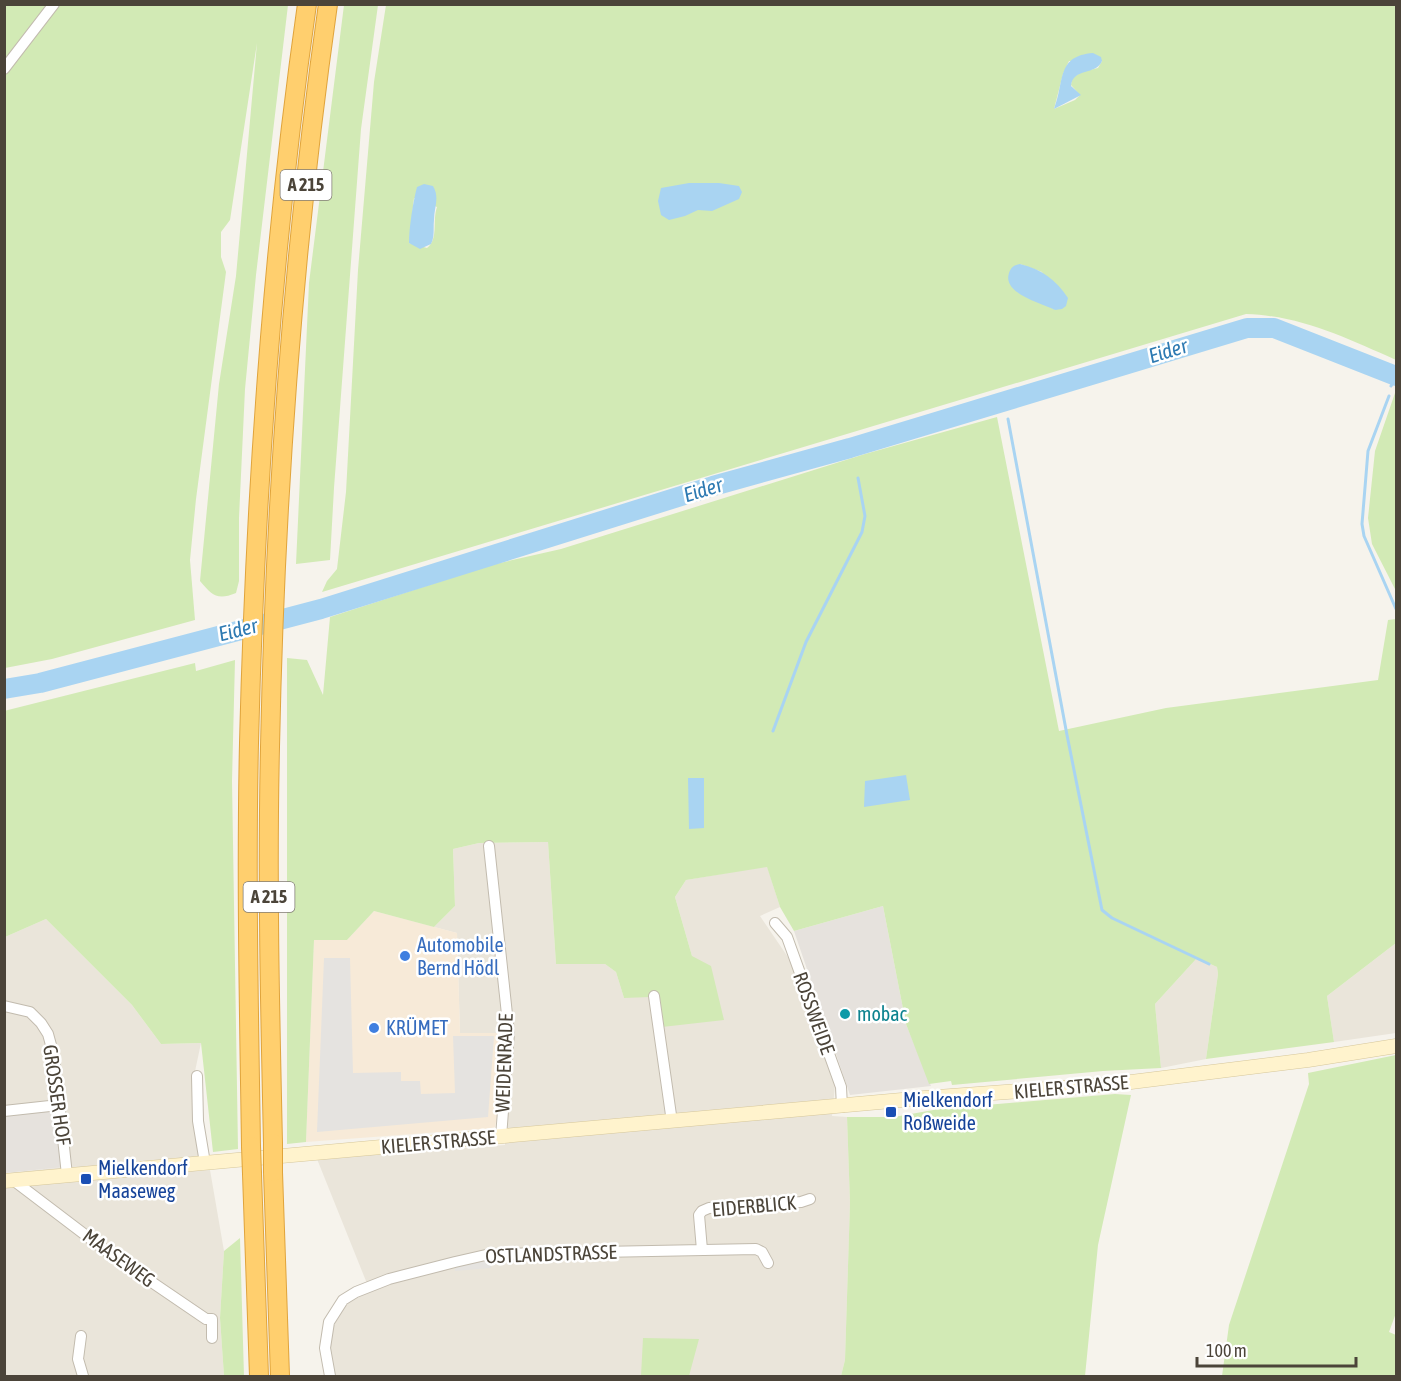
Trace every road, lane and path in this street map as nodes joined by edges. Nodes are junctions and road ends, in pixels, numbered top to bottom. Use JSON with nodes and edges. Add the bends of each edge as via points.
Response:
{"nodes":[{"id":1,"x":54,"y":4,"type":"edge"},
{"id":2,"x":307,"y":4,"type":"edge"},
{"id":3,"x":328,"y":4,"type":"edge"},
{"id":4,"x":4,"y":69,"type":"edge"},
{"id":5,"x":489,"y":846,"type":"dead end"},
{"id":6,"x":775,"y":923,"type":"dead end"},
{"id":7,"x":654,"y":996,"type":"dead end"},
{"id":8,"x":4,"y":1006,"type":"edge"},
{"id":9,"x":1396,"y":1046,"type":"edge"},
{"id":10,"x":196,"y":1076,"type":"dead end"},
{"id":11,"x":59,"y":1105,"type":"junction"},
{"id":12,"x":842,"y":1107,"type":"junction"},
{"id":13,"x":4,"y":1111,"type":"edge"},
{"id":14,"x":672,"y":1122,"type":"junction"},
{"id":15,"x":501,"y":1137,"type":"junction"},
{"id":16,"x":205,"y":1163,"type":"junction"},
{"id":17,"x":63,"y":1175,"type":"junction"},
{"id":18,"x":9,"y":1180,"type":"edge"},
{"id":19,"x":810,"y":1199,"type":"dead end"},
{"id":20,"x":702,"y":1250,"type":"junction"},
{"id":21,"x":768,"y":1263,"type":"dead end"},
{"id":22,"x":81,"y":1336,"type":"dead end"},
{"id":23,"x":212,"y":1338,"type":"dead end"},
{"id":24,"x":83,"y":1377,"type":"edge"},
{"id":25,"x":260,"y":1377,"type":"edge"},
{"id":26,"x":280,"y":1377,"type":"edge"},
{"id":27,"x":330,"y":1377,"type":"edge"}],
"edges":[{"from":1,"to":4,"type":"street"},
{"from":2,"to":25,"type":"highway","number":"A 215","bridge":true,"via":[[267,366],[252,658],[248,858],[251,1146]]},
{"from":3,"to":26,"type":"highway","number":"A 215","bridge":true,"via":[[288,367],[273,651],[268,858]]},
{"from":5,"to":15,"type":"street","name":"WEIDENRADE","via":[[509,1032]]},
{"from":6,"to":12,"type":"street","name":"ROSSWEIDE","via":[[787,937],[841,1087]]},
{"from":7,"to":14,"type":"street"},
{"from":8,"to":11,"type":"street","name":"GROSSER HOF","via":[[30,1012],[48,1034]]},
{"from":9,"to":12,"type":"street","name":"KIELER STRASSE","via":[[1115,1084]]},
{"from":10,"to":16,"type":"street"},
{"from":11,"to":13,"type":"street"},
{"from":11,"to":17,"type":"street","name":"GROSSER HOF"},
{"from":12,"to":14,"type":"street","name":"KIELER STRASSE"},
{"from":14,"to":15,"type":"street","name":"KIELER STRASSE"},
{"from":15,"to":16,"type":"street","name":"KIELER STRASSE"},
{"from":16,"to":17,"type":"street","name":"KIELER STRASSE"},
{"from":17,"to":18,"type":"street","name":"KIELER STRASSE"},
{"from":18,"to":23,"type":"street","name":"MAASEWEG","via":[[206,1320],[212,1320]]},
{"from":19,"to":20,"type":"street","name":"EIDERBLICK","via":[[702,1210]]},
{"from":20,"to":21,"type":"street","name":"OSTLANDSTRASSE","via":[[756,1249]]},
{"from":20,"to":27,"type":"street","name":"OSTLANDSTRASSE","via":[[490,1254],[389,1279],[343,1300],[329,1322],[325,1348]]},
{"from":22,"to":24,"type":"street","via":[[78,1359]]}]}
